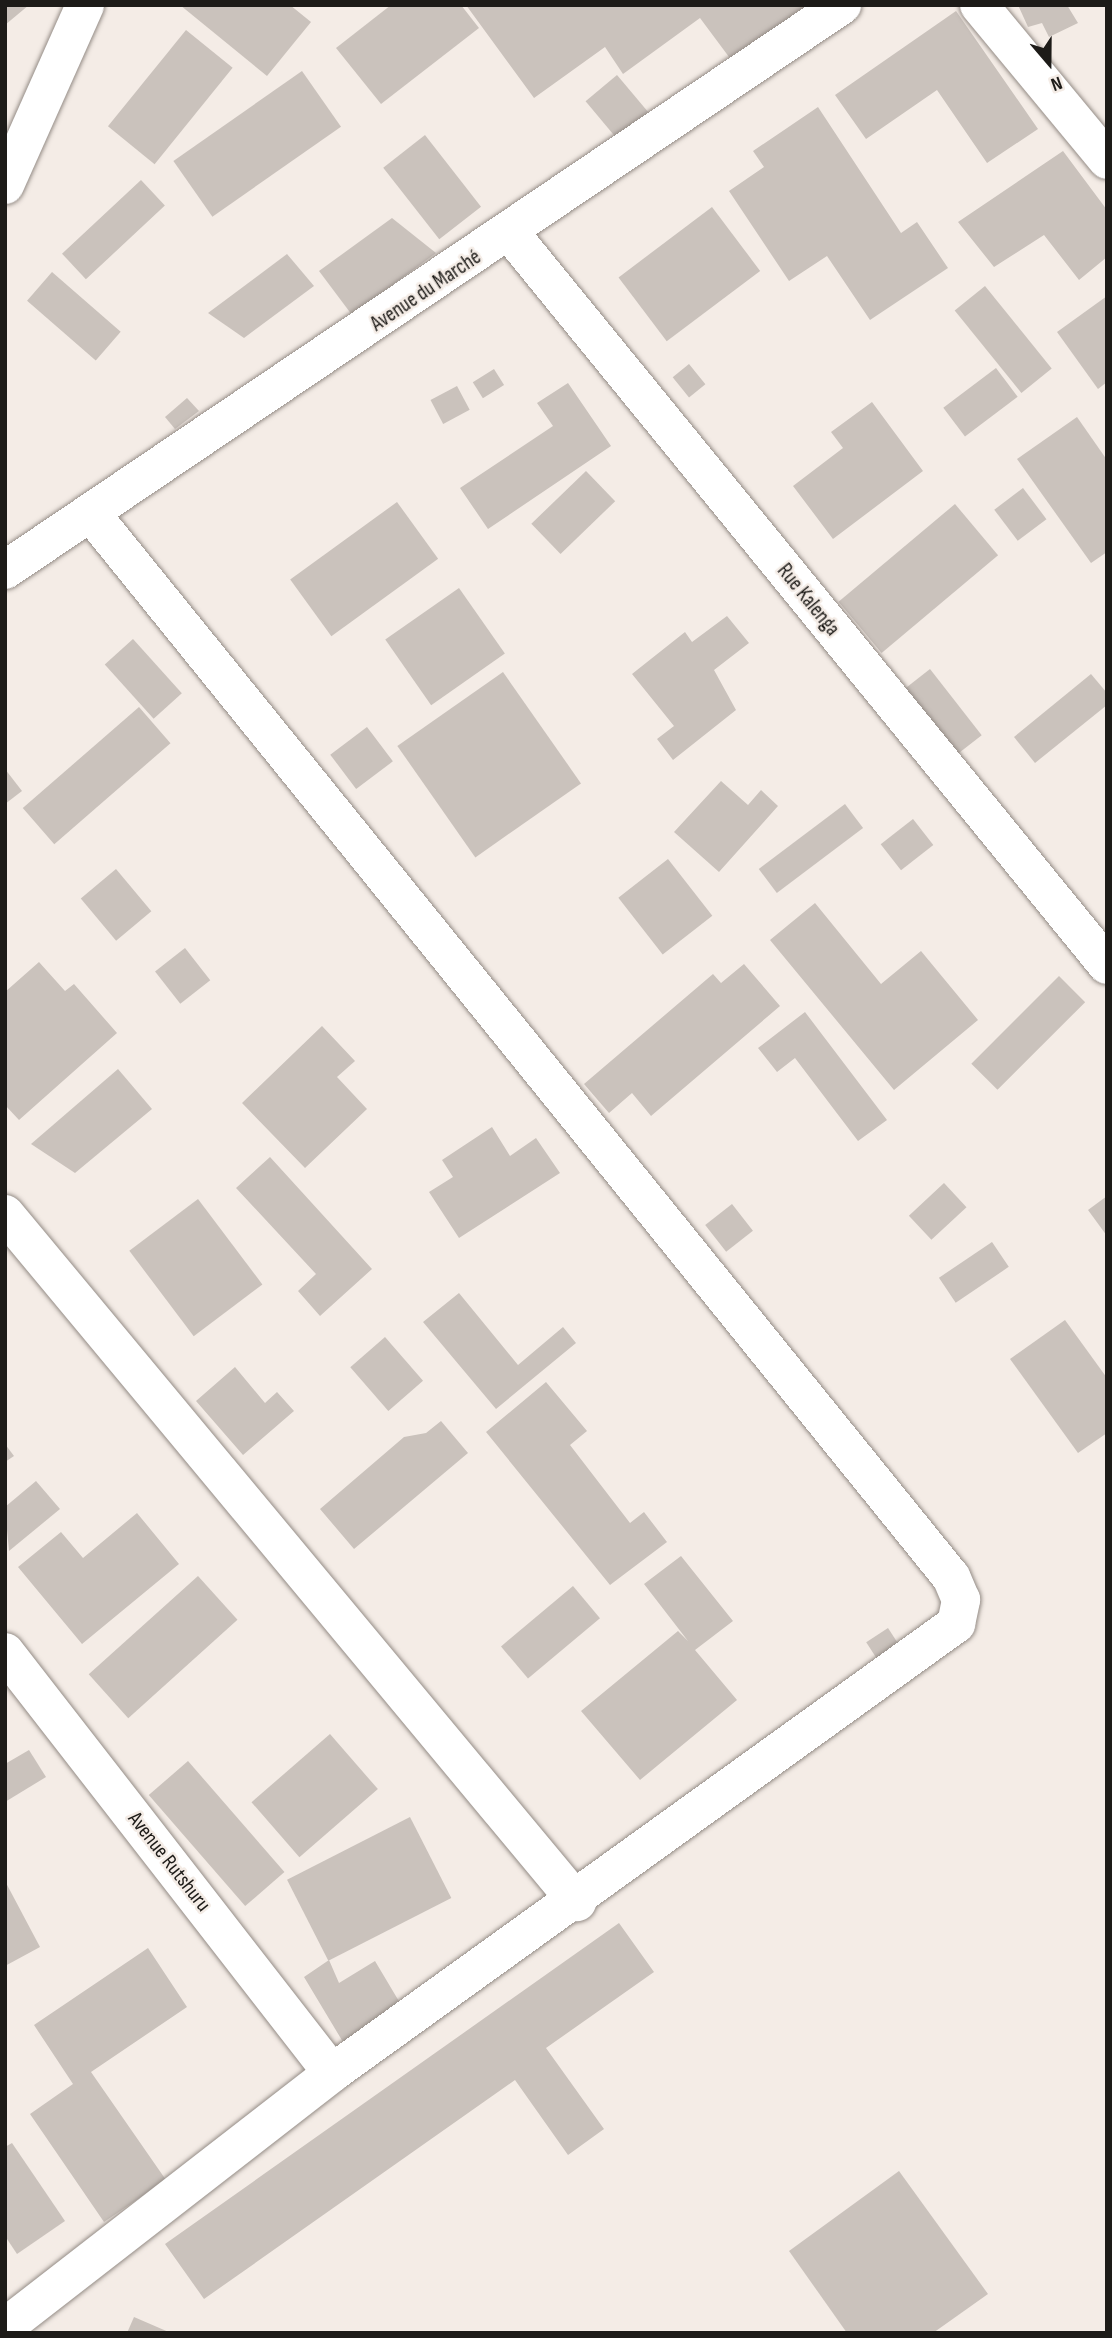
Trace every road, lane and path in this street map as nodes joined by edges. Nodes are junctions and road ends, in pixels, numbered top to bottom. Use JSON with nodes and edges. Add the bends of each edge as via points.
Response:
{"nodes":[{"id":1,"x":85,"y":5,"type":"edge"},
{"id":2,"x":842,"y":5,"type":"edge"},
{"id":3,"x":979,"y":5,"type":"edge"},
{"id":4,"x":1107,"y":160,"type":"edge"},
{"id":5,"x":5,"y":185,"type":"edge"},
{"id":6,"x":511,"y":234,"type":"junction"},
{"id":7,"x":93,"y":516,"type":"junction"},
{"id":8,"x":5,"y":570,"type":"edge"},
{"id":9,"x":1107,"y":965,"type":"edge"},
{"id":10,"x":5,"y":1214,"type":"edge"},
{"id":11,"x":5,"y":1651,"type":"edge"},
{"id":12,"x":577,"y":1902,"type":"junction"},
{"id":13,"x":332,"y":2073,"type":"junction"},
{"id":14,"x":5,"y":2327,"type":"edge"}],
"edges":[{"from":1,"to":5,"type":"street"},
{"from":2,"to":6,"type":"street","name":"Avenue du Marché"},
{"from":3,"to":4,"type":"street"},
{"from":6,"to":7,"type":"street","name":"Avenue du Marché"},
{"from":6,"to":9,"type":"street","name":"Rue Kalenga"},
{"from":7,"to":8,"type":"street","name":"Avenue du Marché"},
{"from":7,"to":12,"type":"street","via":[[951,1577],[961,1600],[956,1624]]},
{"from":10,"to":12,"type":"street"},
{"from":11,"to":13,"type":"street","name":"Avenue Rutshuru"},
{"from":12,"to":13,"type":"street"},
{"from":13,"to":14,"type":"street"}]}
